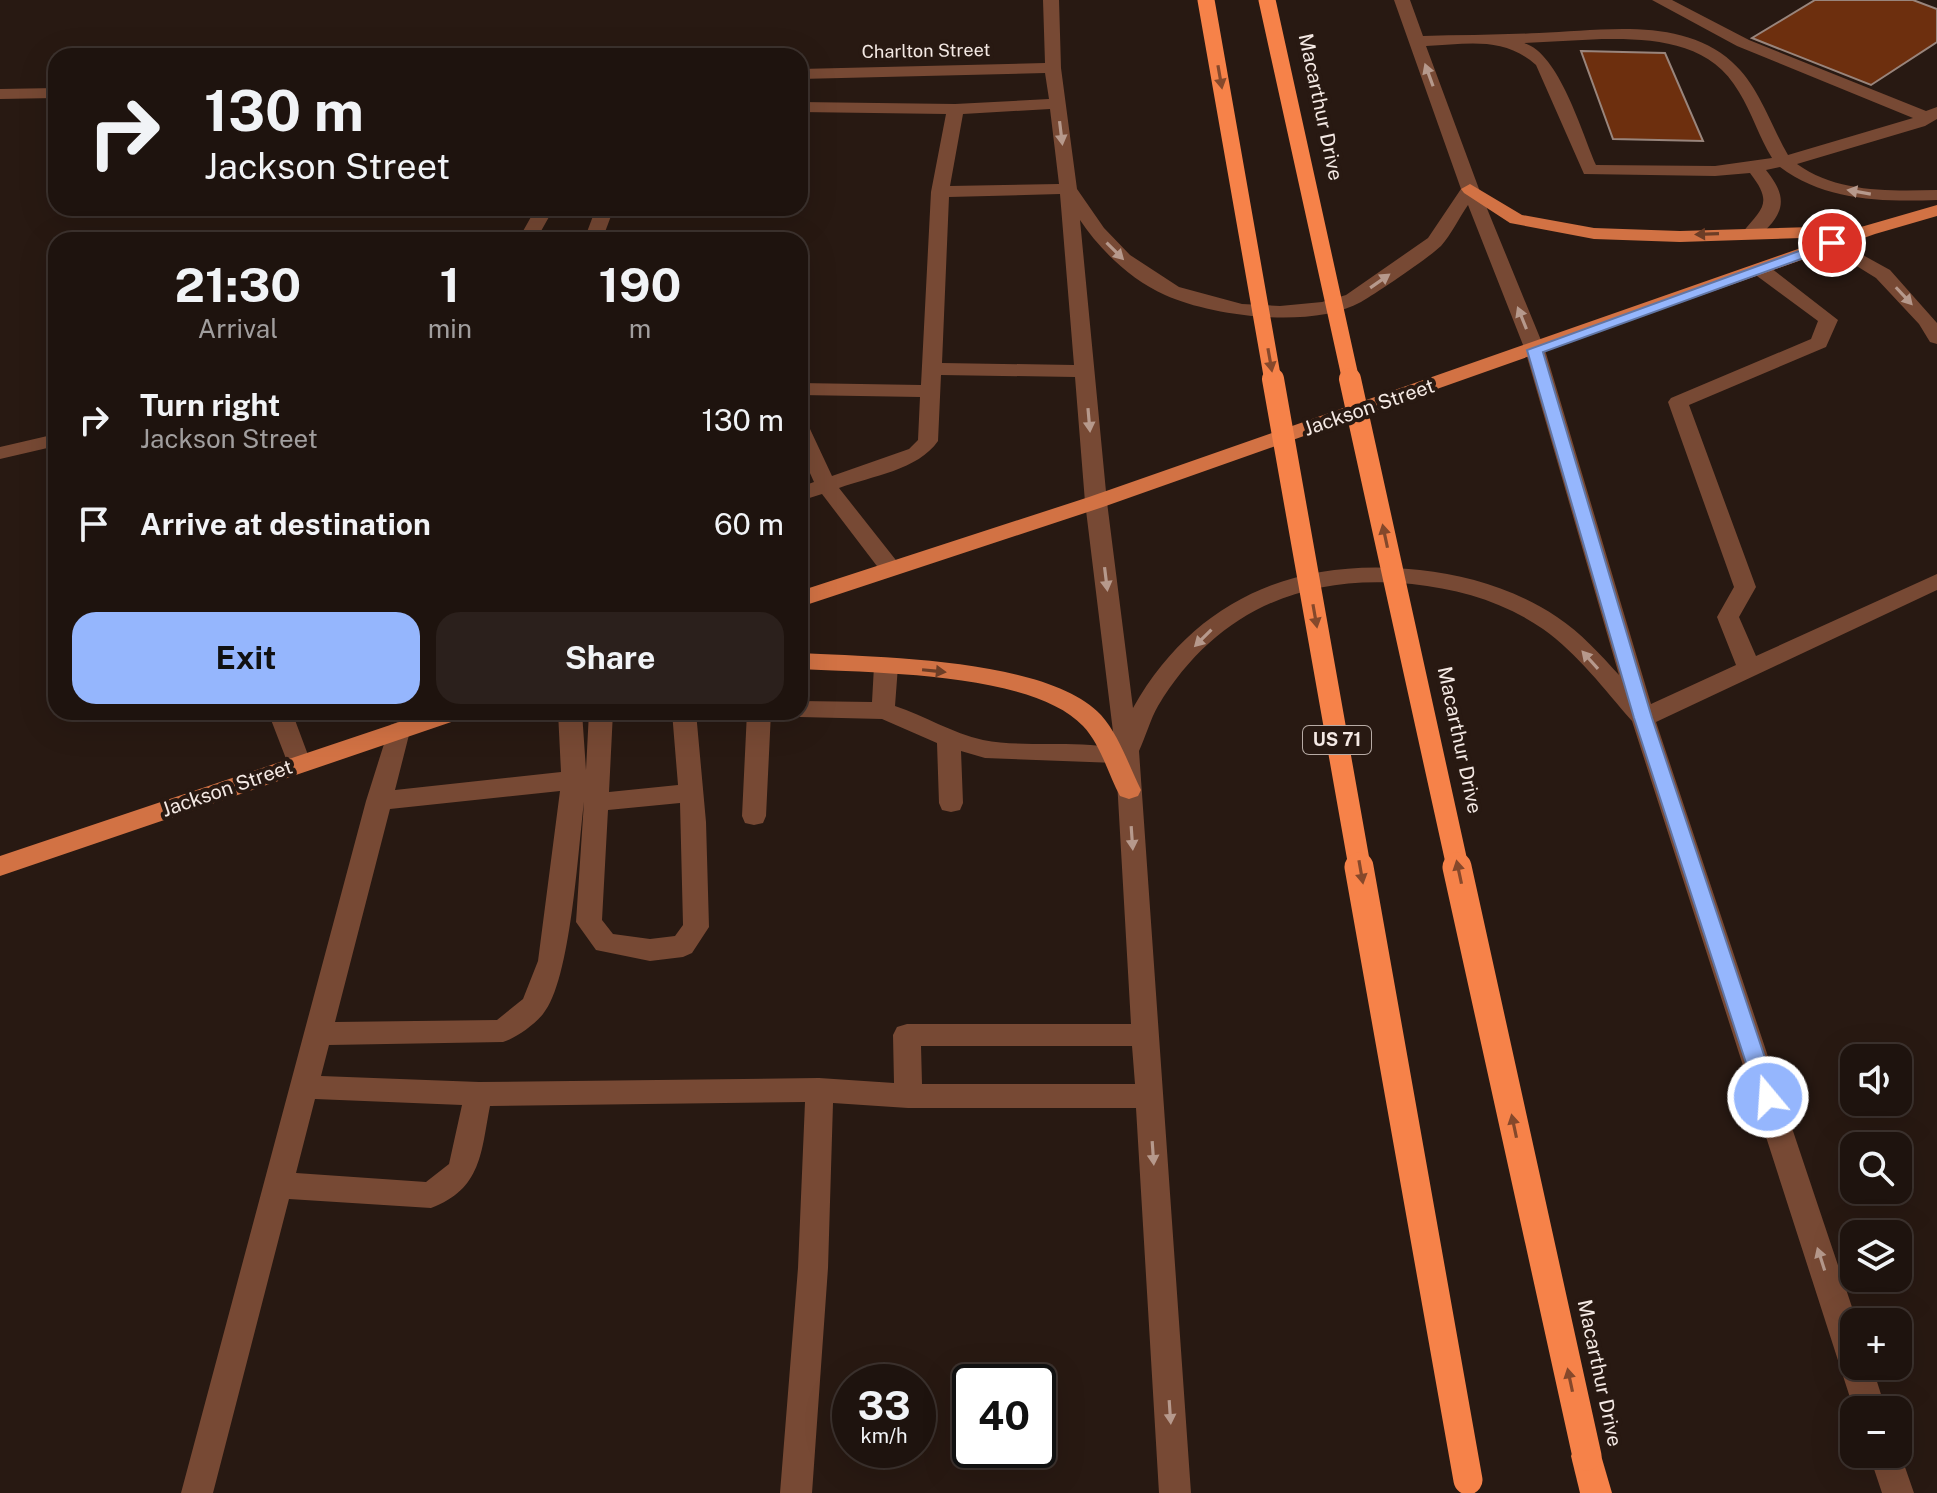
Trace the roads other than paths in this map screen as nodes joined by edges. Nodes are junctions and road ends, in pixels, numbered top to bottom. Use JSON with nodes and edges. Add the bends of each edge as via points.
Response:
{"nodes":[{"id":1,"x":1051,"y":0,"type":"edge"},
{"id":2,"x":1206,"y":0,"type":"edge"},
{"id":3,"x":1267,"y":0,"type":"edge"},
{"id":4,"x":1402,"y":0,"type":"edge"},
{"id":5,"x":1660,"y":0,"type":"edge"},
{"id":6,"x":1489,"y":40,"type":"junction"},
{"id":7,"x":1417,"y":41,"type":"junction"},
{"id":8,"x":1053,"y":68,"type":"junction"},
{"id":9,"x":808,"y":74,"type":"edge"},
{"id":10,"x":48,"y":93,"type":"edge"},
{"id":11,"x":0,"y":94,"type":"edge"},
{"id":12,"x":1058,"y":104,"type":"junction"},
{"id":13,"x":808,"y":107,"type":"edge"},
{"id":14,"x":955,"y":109,"type":"junction"},
{"id":15,"x":1932,"y":115,"type":"edge"},
{"id":16,"x":1783,"y":162,"type":"junction"},
{"id":17,"x":1755,"y":167,"type":"junction"},
{"id":18,"x":1068,"y":189,"type":"junction"},
{"id":19,"x":1470,"y":189,"type":"junction"},
{"id":20,"x":940,"y":192,"type":"junction"},
{"id":21,"x":1937,"y":195,"type":"edge"},
{"id":22,"x":1937,"y":210,"type":"edge"},
{"id":23,"x":1869,"y":230,"type":"junction"},
{"id":24,"x":1751,"y":233,"type":"junction"},
{"id":25,"x":1832,"y":243,"type":"junction"},
{"id":26,"x":1760,"y":269,"type":"junction"},
{"id":27,"x":1932,"y":318,"type":"edge"},
{"id":28,"x":1937,"y":338,"type":"edge"},
{"id":29,"x":1535,"y":350,"type":"junction"},
{"id":30,"x":932,"y":369,"type":"junction"},
{"id":31,"x":1084,"y":371,"type":"junction"},
{"id":32,"x":808,"y":389,"type":"edge"},
{"id":33,"x":930,"y":391,"type":"junction"},
{"id":34,"x":48,"y":442,"type":"edge"},
{"id":35,"x":808,"y":446,"type":"edge"},
{"id":36,"x":0,"y":453,"type":"edge"},
{"id":37,"x":827,"y":486,"type":"junction"},
{"id":38,"x":808,"y":492,"type":"edge"},
{"id":39,"x":1096,"y":502,"type":"junction"},
{"id":40,"x":891,"y":569,"type":"junction"},
{"id":41,"x":1937,"y":581,"type":"edge"},
{"id":42,"x":808,"y":596,"type":"edge"},
{"id":43,"x":808,"y":661,"type":"edge"},
{"id":44,"x":886,"y":666,"type":"junction"},
{"id":45,"x":1750,"y":670,"type":"junction"},
{"id":46,"x":808,"y":709,"type":"edge"},
{"id":47,"x":883,"y":711,"type":"junction"},
{"id":48,"x":1643,"y":718,"type":"junction"},
{"id":49,"x":283,"y":720,"type":"edge"},
{"id":50,"x":431,"y":720,"type":"edge"},
{"id":51,"x":570,"y":720,"type":"edge"},
{"id":52,"x":601,"y":720,"type":"edge"},
{"id":53,"x":685,"y":720,"type":"edge"},
{"id":54,"x":759,"y":720,"type":"edge"},
{"id":55,"x":398,"y":731,"type":"junction"},
{"id":56,"x":949,"y":739,"type":"junction"},
{"id":57,"x":1119,"y":754,"type":"junction"},
{"id":58,"x":299,"y":763,"type":"junction"},
{"id":59,"x":574,"y":780,"type":"junction"},
{"id":60,"x":692,"y":793,"type":"junction"},
{"id":61,"x":378,"y":801,"type":"junction"},
{"id":62,"x":596,"y":802,"type":"junction"},
{"id":63,"x":951,"y":803,"type":"dead end"},
{"id":64,"x":754,"y":816,"type":"dead end"},
{"id":65,"x":0,"y":866,"type":"edge"},
{"id":66,"x":317,"y":1034,"type":"junction"},
{"id":67,"x":1145,"y":1035,"type":"junction"},
{"id":68,"x":304,"y":1087,"type":"junction"},
{"id":69,"x":819,"y":1090,"type":"junction"},
{"id":70,"x":479,"y":1094,"type":"junction"},
{"id":71,"x":908,"y":1096,"type":"junction"},
{"id":72,"x":1149,"y":1096,"type":"junction"},
{"id":73,"x":279,"y":1185,"type":"junction"},
{"id":74,"x":1840,"y":1317,"type":"edge"},
{"id":75,"x":1890,"y":1468,"type":"edge"},
{"id":76,"x":1470,"y":1486,"type":"edge"},
{"id":77,"x":197,"y":1493,"type":"edge"},
{"id":78,"x":796,"y":1493,"type":"edge"},
{"id":79,"x":1175,"y":1493,"type":"edge"},
{"id":80,"x":1596,"y":1493,"type":"edge"},
{"id":81,"x":1898,"y":1493,"type":"edge"}],
"edges":[{"from":1,"to":8,"type":"street"},
{"from":2,"to":76,"type":"highway","number":"US 71","one_way":true,"bridge":true},
{"from":80,"to":3,"type":"highway","name":"Macarthur Drive","one_way":true,"bridge":true},
{"from":4,"to":7,"type":"street"},
{"from":5,"to":15,"type":"street","via":[[1743,43]]},
{"from":6,"to":7,"type":"street"},
{"from":6,"to":16,"type":"street","via":[[1646,35],[1703,50],[1740,75]]},
{"from":6,"to":17,"type":"street","via":[[1527,49],[1543,63],[1590,170]]},
{"from":19,"to":7,"type":"street","one_way":true},
{"from":8,"to":9,"type":"street","name":"Charlton Street"},
{"from":8,"to":12,"type":"street"},
{"from":10,"to":11,"type":"street"},
{"from":12,"to":14,"type":"street"},
{"from":12,"to":18,"type":"street","one_way":true},
{"from":13,"to":14,"type":"street"},
{"from":14,"to":20,"type":"street"},
{"from":15,"to":16,"type":"street"},
{"from":16,"to":17,"type":"street"},
{"from":21,"to":16,"type":"street","one_way":true,"via":[[1864,193],[1822,183]]},
{"from":17,"to":24,"type":"street","via":[[1774,193],[1774,204]]},
{"from":18,"to":19,"type":"street","one_way":true,"via":[[1123,259],[1172,291],[1241,310],[1280,312],[1353,299],[1434,242]]},
{"from":18,"to":20,"type":"street"},
{"from":18,"to":31,"type":"street"},
{"from":24,"to":19,"type":"main road","one_way":true,"via":[[1642,236],[1566,229],[1514,219]]},
{"from":29,"to":19,"type":"street","one_way":true},
{"from":20,"to":30,"type":"street"},
{"from":22,"to":23,"type":"main road","name":"Jackson Street"},
{"from":23,"to":24,"type":"main road"},
{"from":23,"to":25,"type":"main road","name":"Jackson Street"},
{"from":25,"to":26,"type":"main road","name":"Jackson Street"},
{"from":25,"to":27,"type":"street","one_way":true,"via":[[1883,274]]},
{"from":26,"to":29,"type":"main road","name":"Jackson Street"},
{"from":26,"to":45,"type":"street","via":[[1828,320],[1819,343],[1678,402],[1745,587],[1728,617]]},
{"from":27,"to":28,"type":"street"},
{"from":29,"to":39,"type":"main road","name":"Jackson Street"},
{"from":29,"to":48,"type":"street"},
{"from":30,"to":31,"type":"street"},
{"from":30,"to":33,"type":"street"},
{"from":31,"to":39,"type":"street","one_way":true},
{"from":32,"to":33,"type":"street"},
{"from":33,"to":37,"type":"street","via":[[928,441],[916,454]]},
{"from":34,"to":36,"type":"street"},
{"from":35,"to":37,"type":"street"},
{"from":37,"to":38,"type":"street"},
{"from":37,"to":40,"type":"street"},
{"from":39,"to":40,"type":"main road","name":"Jackson Street"},
{"from":39,"to":57,"type":"street","one_way":true},
{"from":40,"to":42,"type":"main road","name":"Jackson Street"},
{"from":41,"to":45,"type":"street"},
{"from":43,"to":44,"type":"main road"},
{"from":44,"to":47,"type":"street"},
{"from":44,"to":57,"type":"main road","one_way":true,"via":[[974,675],[1048,691],[1091,719]]},
{"from":45,"to":48,"type":"street"},
{"from":46,"to":47,"type":"street"},
{"from":47,"to":56,"type":"street"},
{"from":48,"to":57,"type":"street","one_way":true,"via":[[1579,648],[1538,615],[1490,591],[1440,579],[1335,575],[1296,583],[1209,630],[1147,704]]},
{"from":74,"to":48,"type":"street","one_way":true},
{"from":49,"to":58,"type":"street"},
{"from":50,"to":55,"type":"main road","name":"Jackson Street"},
{"from":51,"to":59,"type":"street"},
{"from":52,"to":62,"type":"street"},
{"from":53,"to":60,"type":"street"},
{"from":54,"to":64,"type":"street"},
{"from":55,"to":58,"type":"main road","name":"Jackson Street"},
{"from":55,"to":61,"type":"street"},
{"from":56,"to":57,"type":"street","via":[[985,749]]},
{"from":56,"to":63,"type":"street"},
{"from":57,"to":67,"type":"street","one_way":true,"via":[[1129,790]]},
{"from":58,"to":65,"type":"main road","name":"Jackson Street"},
{"from":59,"to":61,"type":"street"},
{"from":59,"to":66,"type":"street","via":[[551,961],[534,1006],[503,1031]]},
{"from":60,"to":62,"type":"street"},
{"from":60,"to":62,"type":"street","via":[[696,927],[683,946],[650,950],[605,943],[589,922]]},
{"from":61,"to":66,"type":"street"},
{"from":66,"to":68,"type":"street"},
{"from":67,"to":71,"type":"street","via":[[907,1035]]},
{"from":67,"to":72,"type":"street"},
{"from":68,"to":70,"type":"street"},
{"from":68,"to":73,"type":"street"},
{"from":69,"to":70,"type":"street"},
{"from":69,"to":71,"type":"street"},
{"from":69,"to":78,"type":"street","via":[[813,1268]]},
{"from":70,"to":73,"type":"street","via":[[462,1171],[431,1195]]},
{"from":71,"to":72,"type":"street"},
{"from":72,"to":79,"type":"street","one_way":true},
{"from":73,"to":77,"type":"street"},
{"from":75,"to":81,"type":"street"}]}
